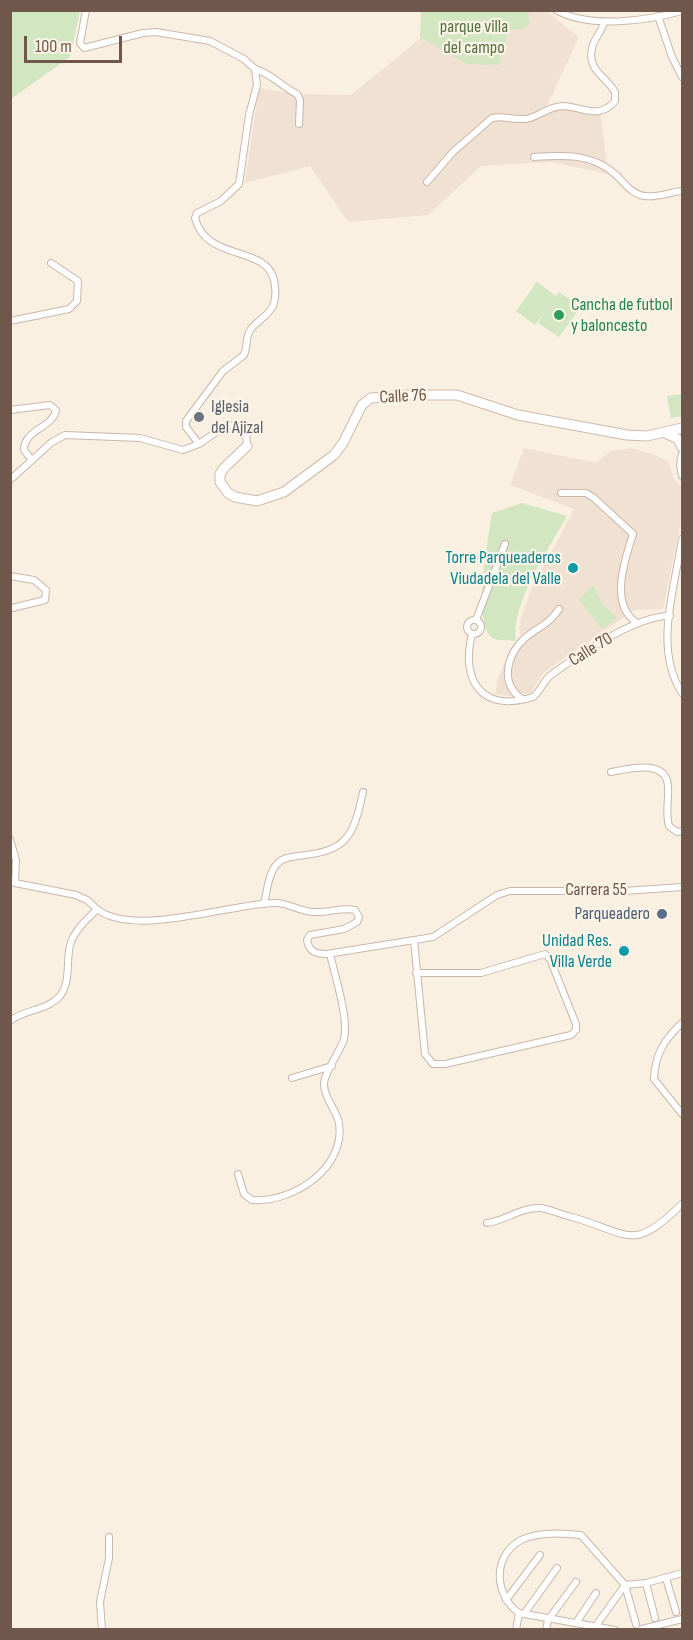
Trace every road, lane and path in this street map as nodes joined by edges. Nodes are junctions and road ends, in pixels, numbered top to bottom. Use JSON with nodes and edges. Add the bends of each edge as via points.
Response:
{"nodes":[{"id":1,"x":86,"y":10,"type":"edge"},
{"id":2,"x":556,"y":10,"type":"edge"},
{"id":3,"x":621,"y":10,"type":"edge"},
{"id":4,"x":682,"y":11,"type":"edge"},
{"id":5,"x":658,"y":16,"type":"junction"},
{"id":6,"x":620,"y":19,"type":"junction"},
{"id":7,"x":603,"y":22,"type":"junction"},
{"id":8,"x":255,"y":69,"type":"junction"},
{"id":9,"x":682,"y":77,"type":"edge"},
{"id":10,"x":299,"y":124,"type":"dead end"},
{"id":11,"x":534,"y":158,"type":"dead end"},
{"id":12,"x":427,"y":182,"type":"dead end"},
{"id":13,"x":682,"y":191,"type":"edge"},
{"id":14,"x":51,"y":263,"type":"dead end"},
{"id":15,"x":10,"y":321,"type":"edge"},
{"id":16,"x":10,"y":410,"type":"edge"},
{"id":17,"x":682,"y":428,"type":"edge"},
{"id":18,"x":665,"y":433,"type":"junction"},
{"id":19,"x":199,"y":444,"type":"junction"},
{"id":20,"x":247,"y":446,"type":"joint"},
{"id":21,"x":682,"y":447,"type":"edge"},
{"id":22,"x":682,"y":455,"type":"edge"},
{"id":23,"x":31,"y":459,"type":"junction"},
{"id":24,"x":682,"y":476,"type":"edge"},
{"id":25,"x":10,"y":480,"type":"edge"},
{"id":26,"x":561,"y":493,"type":"dead end"},
{"id":27,"x":682,"y":539,"type":"edge"},
{"id":28,"x":505,"y":544,"type":"dead end"},
{"id":29,"x":10,"y":576,"type":"edge"},
{"id":30,"x":12,"y":608,"type":"dead end"},
{"id":31,"x":559,"y":609,"type":"dead end"},
{"id":32,"x":670,"y":616,"type":"junction"},
{"id":33,"x":636,"y":622,"type":"junction"},
{"id":34,"x":682,"y":693,"type":"edge"},
{"id":35,"x":522,"y":699,"type":"junction"},
{"id":36,"x":611,"y":772,"type":"dead end"},
{"id":37,"x":363,"y":792,"type":"dead end"},
{"id":38,"x":682,"y":831,"type":"edge"},
{"id":39,"x":10,"y":839,"type":"edge"},
{"id":40,"x":13,"y":883,"type":"edge"},
{"id":41,"x":682,"y":887,"type":"edge"},
{"id":42,"x":264,"y":904,"type":"junction"},
{"id":43,"x":98,"y":909,"type":"junction"},
{"id":44,"x":414,"y":941,"type":"junction"},
{"id":45,"x":330,"y":954,"type":"junction"},
{"id":46,"x":416,"y":973,"type":"junction"},
{"id":47,"x":10,"y":1021,"type":"edge"},
{"id":48,"x":682,"y":1023,"type":"edge"},
{"id":49,"x":332,"y":1066,"type":"junction"},
{"id":50,"x":292,"y":1078,"type":"dead end"},
{"id":51,"x":682,"y":1114,"type":"edge"},
{"id":52,"x":238,"y":1174,"type":"dead end"},
{"id":53,"x":682,"y":1204,"type":"edge"},
{"id":54,"x":487,"y":1222,"type":"dead end"},
{"id":55,"x":109,"y":1537,"type":"dead end"},
{"id":56,"x":540,"y":1555,"type":"dead end"},
{"id":57,"x":557,"y":1568,"type":"dead end"},
{"id":58,"x":682,"y":1573,"type":"edge"},
{"id":59,"x":666,"y":1578,"type":"junction"},
{"id":60,"x":576,"y":1582,"type":"dead end"},
{"id":61,"x":646,"y":1583,"type":"junction"},
{"id":62,"x":625,"y":1586,"type":"junction"},
{"id":63,"x":596,"y":1593,"type":"dead end"},
{"id":64,"x":506,"y":1600,"type":"junction"},
{"id":65,"x":676,"y":1612,"type":"dead end"},
{"id":66,"x":521,"y":1613,"type":"junction"},
{"id":67,"x":655,"y":1618,"type":"dead end"},
{"id":68,"x":682,"y":1619,"type":"edge"},
{"id":69,"x":548,"y":1620,"type":"junction"},
{"id":70,"x":576,"y":1623,"type":"junction"},
{"id":71,"x":596,"y":1627,"type":"junction"},
{"id":72,"x":637,"y":1627,"type":"edge"},
{"id":73,"x":102,"y":1629,"type":"edge"},
{"id":74,"x":516,"y":1629,"type":"edge"},
{"id":75,"x":546,"y":1629,"type":"edge"},
{"id":76,"x":615,"y":1629,"type":"edge"}],
"edges":[{"from":1,"to":8,"type":"street","via":[[80,43],[84,48],[143,33],[183,35],[210,41]]},
{"from":2,"to":7,"type":"street","via":[[578,20]]},
{"from":3,"to":6,"type":"street"},
{"from":4,"to":5,"type":"street"},
{"from":5,"to":6,"type":"street"},
{"from":5,"to":9,"type":"street"},
{"from":6,"to":7,"type":"street"},
{"from":7,"to":12,"type":"street","via":[[593,43],[592,58],[596,73],[615,92],[611,106],[595,112],[561,106],[529,118],[492,118],[453,152]]},
{"from":8,"to":10,"type":"street","via":[[297,94]]},
{"from":8,"to":19,"type":"street","via":[[257,86],[239,184],[233,192],[196,213],[195,218],[198,228],[217,247],[267,265],[275,277],[276,294],[273,307],[248,334],[244,355],[223,371],[186,421]]},
{"from":11,"to":13,"type":"street","via":[[565,154],[587,159],[613,172],[642,196]]},
{"from":14,"to":15,"type":"street","via":[[78,282],[77,301],[69,309]]},
{"from":16,"to":23,"type":"street","via":[[50,405],[56,410],[51,419],[27,438],[24,450]]},
{"from":17,"to":18,"type":"street","name":"Calle 76"},
{"from":18,"to":20,"type":"street","name":"Calle 76","via":[[627,435],[518,415],[457,395],[371,398],[362,405],[334,455],[284,492],[256,501],[235,497],[220,482],[224,468]]},
{"from":18,"to":21,"type":"street","via":[[678,439]]},
{"from":19,"to":20,"type":"street","name":"Calle 76","via":[[225,426],[237,425],[245,429]]},
{"from":19,"to":23,"type":"street","via":[[183,450],[140,438],[72,435],[58,438]]},
{"from":22,"to":24,"type":"street"},
{"from":23,"to":25,"type":"street"},
{"from":26,"to":33,"type":"street","via":[[586,493],[633,534],[621,598],[629,617]]},
{"from":27,"to":32,"type":"street"},
{"from":28,"to":35,"type":"street","via":[[476,621],[481,629],[472,634],[469,666],[479,689],[492,699]]},
{"from":29,"to":30,"type":"street","via":[[34,580],[46,590],[45,600]]},
{"from":31,"to":35,"type":"street","via":[[513,654],[507,679]]},
{"from":32,"to":33,"type":"street","name":"Calle 70"},
{"from":32,"to":34,"type":"street","via":[[667,657]]},
{"from":33,"to":35,"type":"street","name":"Calle 70","via":[[551,675],[533,697]]},
{"from":36,"to":38,"type":"street","via":[[644,767],[660,772],[668,786],[669,826]]},
{"from":37,"to":42,"type":"street","via":[[358,816],[339,845],[325,853],[283,859],[273,870]]},
{"from":39,"to":40,"type":"street","via":[[16,860]]},
{"from":40,"to":43,"type":"street","via":[[76,895]]},
{"from":41,"to":44,"type":"street","name":"Carrera 55","via":[[510,891],[497,895],[433,937]]},
{"from":42,"to":43,"type":"street","via":[[160,920],[114,920]]},
{"from":42,"to":45,"type":"street","via":[[282,903],[311,912],[355,910],[357,922],[344,929],[313,933],[308,940],[310,949],[317,954]]},
{"from":43,"to":47,"type":"street","via":[[75,932],[70,943],[62,993],[49,1005]]},
{"from":44,"to":45,"type":"street"},
{"from":44,"to":46,"type":"street"},
{"from":45,"to":49,"type":"street","via":[[345,1029]]},
{"from":46,"to":46,"type":"street","via":[[481,973],[545,954],[550,958],[576,1030],[571,1035],[433,1064],[425,1054]]},
{"from":48,"to":51,"type":"street","via":[[664,1042],[655,1061],[654,1079]]},
{"from":49,"to":50,"type":"street"},
{"from":49,"to":52,"type":"street","via":[[324,1078],[339,1129],[332,1162],[310,1182],[258,1201],[244,1194]]},
{"from":53,"to":54,"type":"street","via":[[649,1232],[628,1237],[542,1208]]},
{"from":55,"to":73,"type":"street","via":[[100,1602]]},
{"from":56,"to":64,"type":"street"},
{"from":57,"to":66,"type":"street"},
{"from":58,"to":59,"type":"street"},
{"from":59,"to":61,"type":"street"},
{"from":59,"to":65,"type":"street"},
{"from":60,"to":69,"type":"street"},
{"from":61,"to":62,"type":"street"},
{"from":61,"to":67,"type":"street"},
{"from":62,"to":64,"type":"street","via":[[586,1538],[573,1534],[533,1536],[520,1540],[504,1555],[499,1572]]},
{"from":62,"to":71,"type":"street"},
{"from":62,"to":72,"type":"street"},
{"from":63,"to":70,"type":"street"},
{"from":64,"to":66,"type":"street"},
{"from":66,"to":69,"type":"street"},
{"from":66,"to":74,"type":"street"},
{"from":68,"to":72,"type":"street"},
{"from":69,"to":70,"type":"street"},
{"from":69,"to":75,"type":"street"},
{"from":70,"to":71,"type":"street"},
{"from":71,"to":76,"type":"street"}]}
